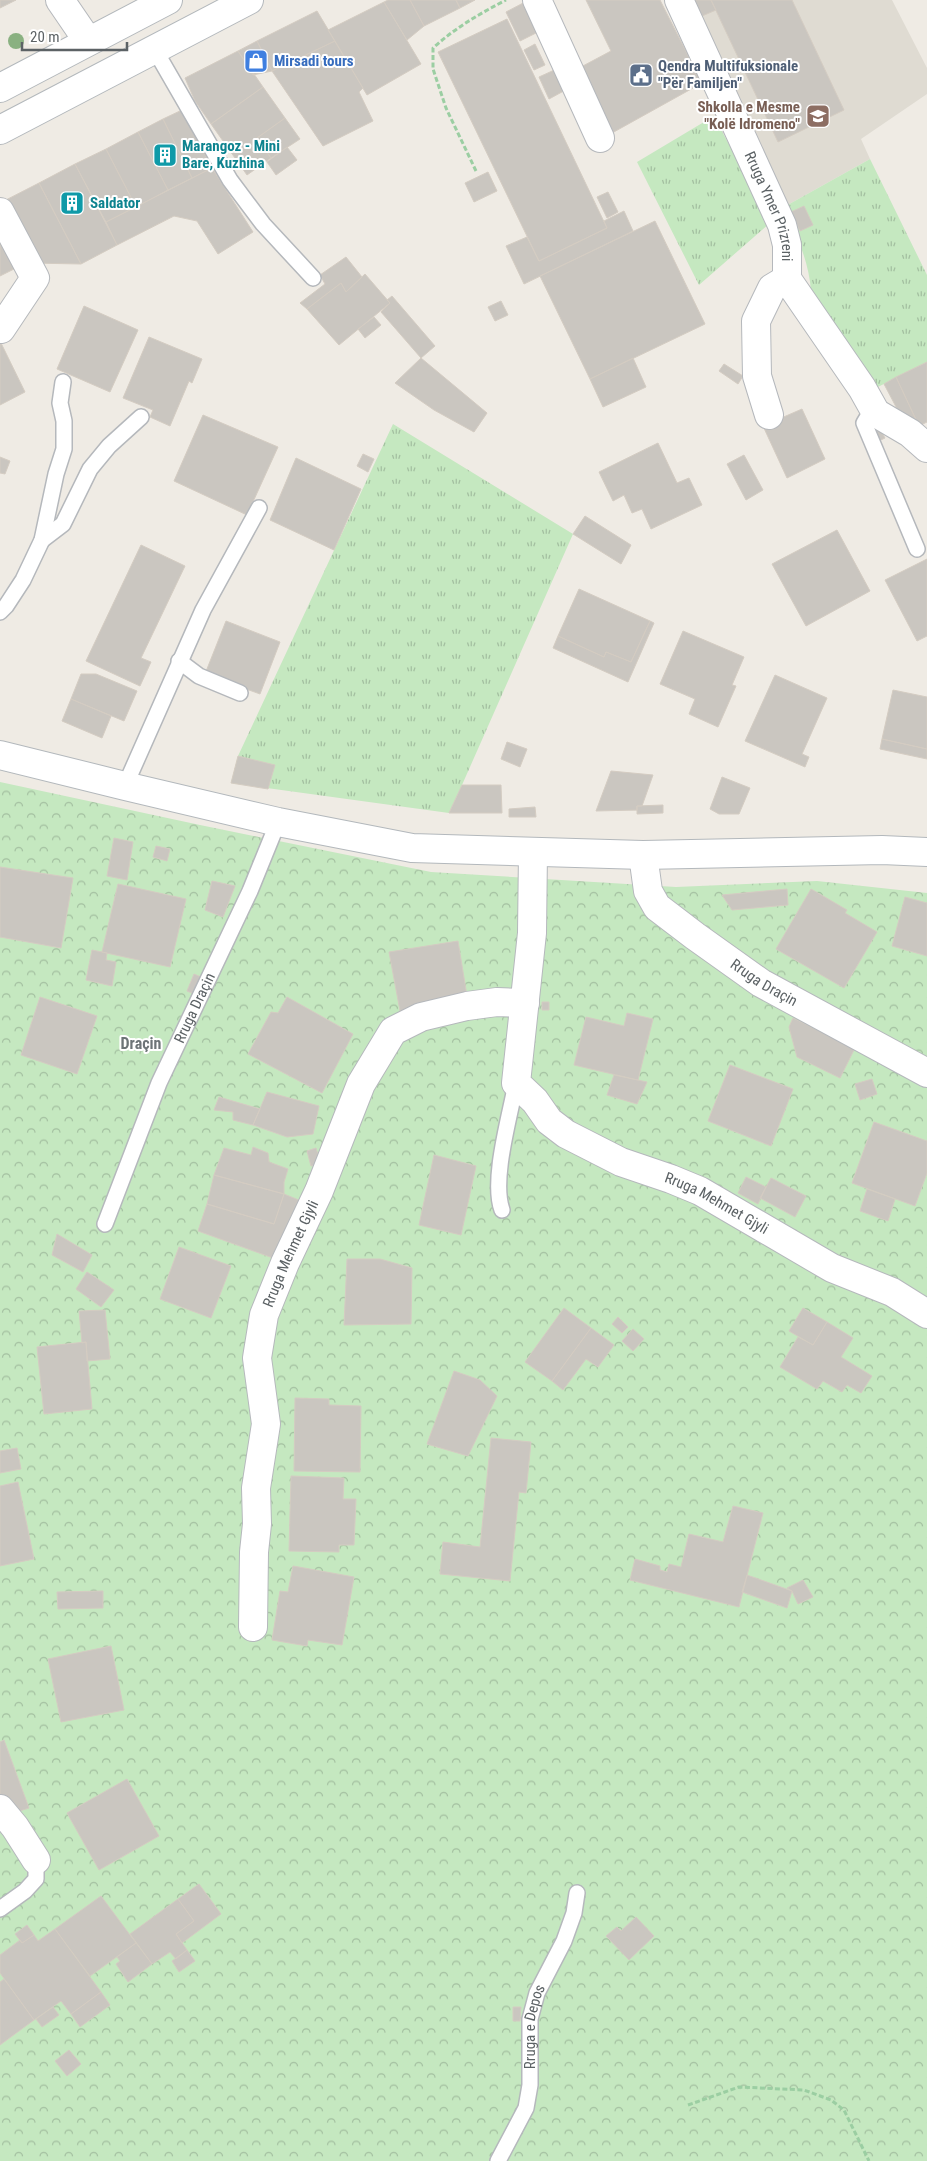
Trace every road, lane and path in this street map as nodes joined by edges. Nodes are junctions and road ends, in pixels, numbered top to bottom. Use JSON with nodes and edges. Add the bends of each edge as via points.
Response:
{"nodes":[{"id":1,"x":60,"y":0,"type":"edge"},
{"id":2,"x":168,"y":0,"type":"edge"},
{"id":3,"x":250,"y":0,"type":"edge"},
{"id":4,"x":507,"y":0,"type":"edge"},
{"id":5,"x":537,"y":0,"type":"edge"},
{"id":6,"x":679,"y":0,"type":"edge"},
{"id":7,"x":88,"y":42,"type":"junction"},
{"id":8,"x":155,"y":50,"type":"junction"},
{"id":9,"x":0,"y":88,"type":"edge"},
{"id":10,"x":0,"y":130,"type":"edge"},
{"id":11,"x":600,"y":138,"type":"dead end"},
{"id":12,"x":476,"y":171,"type":"dead end"},
{"id":13,"x":0,"y":212,"type":"edge"},
{"id":14,"x":313,"y":278,"type":"dead end"},
{"id":15,"x":787,"y":279,"type":"junction"},
{"id":16,"x":1,"y":329,"type":"edge"},
{"id":17,"x":63,"y":382,"type":"dead end"},
{"id":18,"x":872,"y":408,"type":"junction"},
{"id":19,"x":769,"y":414,"type":"dead end"},
{"id":20,"x":141,"y":418,"type":"dead end"},
{"id":21,"x":925,"y":444,"type":"edge"},
{"id":22,"x":259,"y":508,"type":"dead end"},
{"id":23,"x":42,"y":540,"type":"junction"},
{"id":24,"x":917,"y":549,"type":"dead end"},
{"id":25,"x":0,"y":612,"type":"edge"},
{"id":26,"x":179,"y":661,"type":"junction"},
{"id":27,"x":240,"y":693,"type":"dead end"},
{"id":28,"x":0,"y":755,"type":"edge"},
{"id":29,"x":125,"y":786,"type":"junction"},
{"id":30,"x":278,"y":822,"type":"junction"},
{"id":31,"x":533,"y":852,"type":"junction"},
{"id":32,"x":927,"y":852,"type":"edge"},
{"id":33,"x":643,"y":855,"type":"junction"},
{"id":34,"x":525,"y":1003,"type":"junction"},
{"id":35,"x":927,"y":1073,"type":"edge"},
{"id":36,"x":516,"y":1083,"type":"junction"},
{"id":37,"x":502,"y":1210,"type":"dead end"},
{"id":38,"x":105,"y":1224,"type":"dead end"},
{"id":39,"x":927,"y":1314,"type":"edge"},
{"id":40,"x":253,"y":1627,"type":"dead end"},
{"id":41,"x":0,"y":1809,"type":"edge"},
{"id":42,"x":36,"y":1860,"type":"joint"},
{"id":43,"x":577,"y":1893,"type":"dead end"},
{"id":44,"x":0,"y":1909,"type":"edge"},
{"id":45,"x":688,"y":2105,"type":"dead end"},
{"id":46,"x":498,"y":2161,"type":"edge"},
{"id":47,"x":869,"y":2161,"type":"edge"}],
"edges":[{"from":1,"to":7,"type":"street"},
{"from":2,"to":7,"type":"street"},
{"from":3,"to":8,"type":"street"},
{"from":4,"to":12,"type":"path","via":[[451,32],[433,48],[433,69],[446,108]]},
{"from":5,"to":11,"type":"street"},
{"from":6,"to":15,"type":"street","name":"Rruga Ymer Prizreni","via":[[782,225],[787,245]]},
{"from":7,"to":9,"type":"street"},
{"from":8,"to":10,"type":"street"},
{"from":8,"to":14,"type":"lane","via":[[230,180],[263,224]]},
{"from":13,"to":16,"type":"street","via":[[35,278]]},
{"from":15,"to":18,"type":"street","name":"Rruga Ymer Prizreni","via":[[862,388]]},
{"from":15,"to":19,"type":"street","name":"Rruga Ymer Prizreni","via":[[772,288],[756,321],[757,376]]},
{"from":17,"to":23,"type":"lane","via":[[60,404],[64,449]]},
{"from":18,"to":21,"type":"street","name":"Rruga Ymer Prizreni"},
{"from":18,"to":24,"type":"lane","via":[[864,423]]},
{"from":20,"to":23,"type":"lane","via":[[109,446],[90,469],[63,524]]},
{"from":22,"to":26,"type":"lane"},
{"from":23,"to":25,"type":"lane","via":[[23,580]]},
{"from":26,"to":27,"type":"lane","via":[[199,676]]},
{"from":26,"to":29,"type":"lane"},
{"from":28,"to":29,"type":"street"},
{"from":29,"to":30,"type":"street"},
{"from":30,"to":31,"type":"street","via":[[412,848]]},
{"from":30,"to":38,"type":"lane","name":"Rruga Draçin","via":[[250,891],[159,1083]]},
{"from":31,"to":33,"type":"street"},
{"from":31,"to":34,"type":"street","via":[[532,933]]},
{"from":32,"to":33,"type":"street"},
{"from":33,"to":35,"type":"street","name":"Rruga Draçin","via":[[648,891],[657,907],[761,983]]},
{"from":34,"to":36,"type":"street"},
{"from":34,"to":40,"type":"street","name":"Rruga Mehmet Gjyli","via":[[467,1006],[421,1018],[393,1031],[361,1084],[319,1191],[264,1315],[257,1358],[266,1424],[256,1488]]},
{"from":36,"to":37,"type":"lane","via":[[498,1180],[498,1199]]},
{"from":36,"to":39,"type":"street","name":"Rruga Mehmet Gjyli","via":[[535,1101],[549,1121],[586,1145],[621,1162],[700,1191],[832,1268],[892,1292]]},
{"from":41,"to":42,"type":"street","via":[[16,1827]]},
{"from":42,"to":44,"type":"lane","via":[[36,1879],[26,1891]]},
{"from":43,"to":46,"type":"lane","name":"Rruga e Depos","via":[[564,1940],[537,1993],[530,2019],[530,2085],[526,2108]]},
{"from":45,"to":47,"type":"path","via":[[739,2087],[810,2092],[831,2100],[844,2110]]}]}
